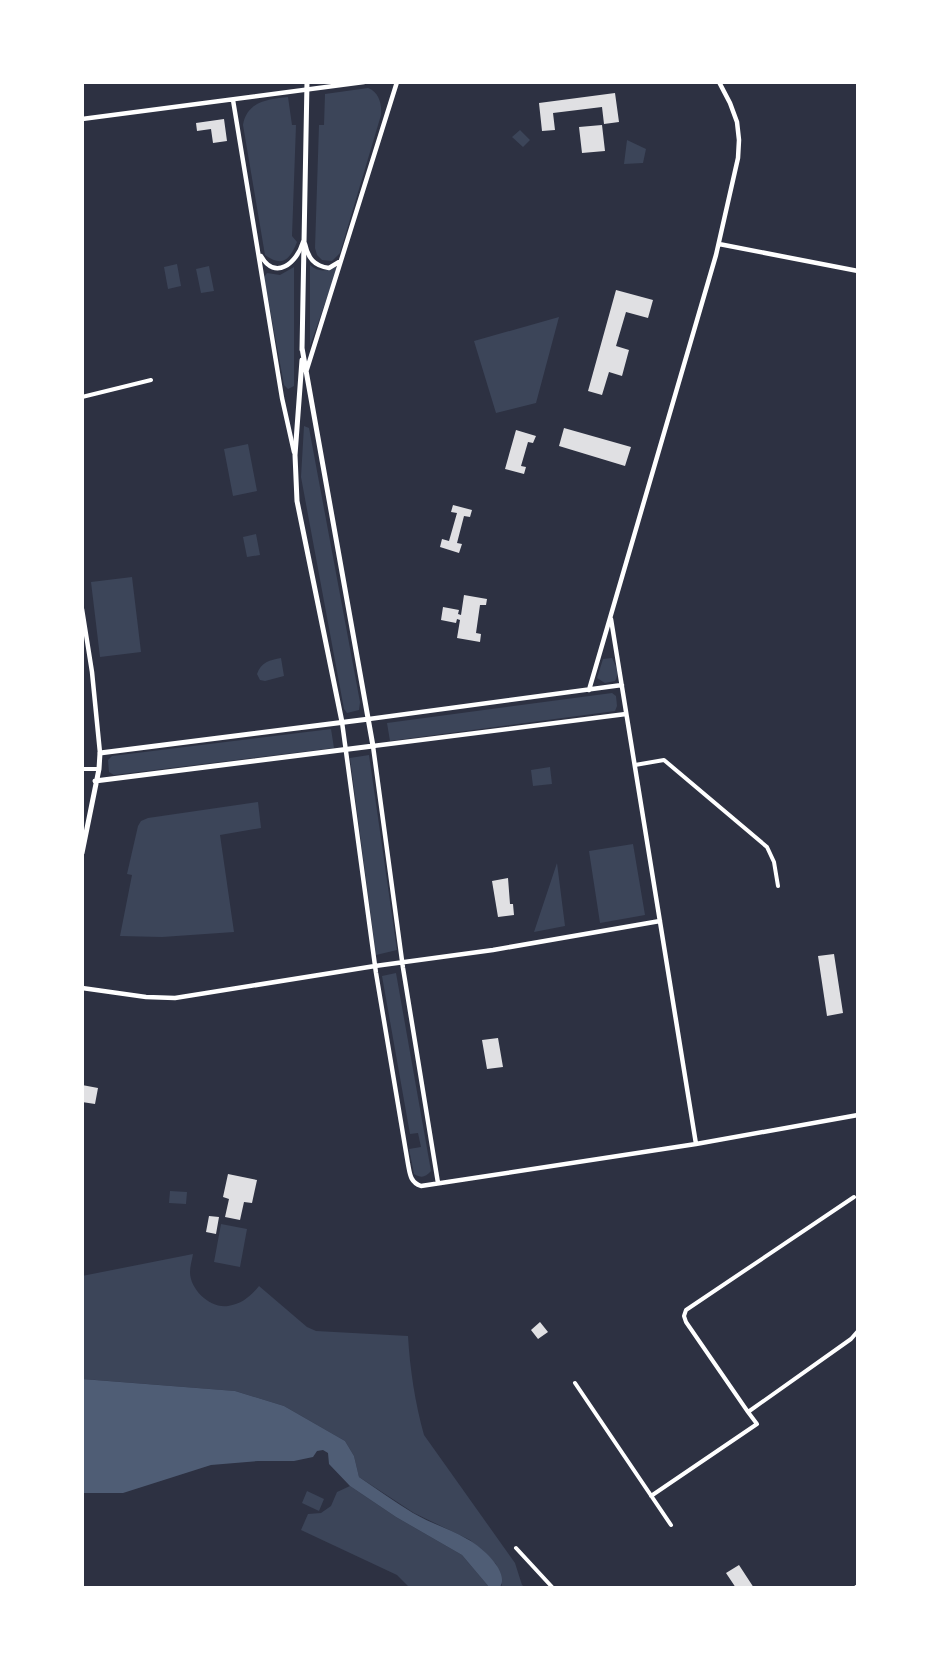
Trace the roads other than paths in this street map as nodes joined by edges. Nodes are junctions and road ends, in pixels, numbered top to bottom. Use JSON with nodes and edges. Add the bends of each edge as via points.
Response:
{"nodes":[{"id":1,"x":308,"y":82,"type":"edge"},
{"id":2,"x":364,"y":82,"type":"edge"},
{"id":3,"x":397,"y":82,"type":"edge"},
{"id":4,"x":719,"y":82,"type":"edge"},
{"id":5,"x":233,"y":100,"type":"junction"},
{"id":6,"x":82,"y":119,"type":"edge"},
{"id":7,"x":304,"y":236,"type":"junction"},
{"id":8,"x":719,"y":244,"type":"junction"},
{"id":9,"x":258,"y":248,"type":"junction"},
{"id":10,"x":341,"y":260,"type":"junction"},
{"id":11,"x":858,"y":271,"type":"edge"},
{"id":12,"x":302,"y":348,"type":"junction"},
{"id":13,"x":306,"y":372,"type":"junction"},
{"id":14,"x":151,"y":381,"type":"dead end"},
{"id":15,"x":82,"y":397,"type":"edge"},
{"id":16,"x":295,"y":455,"type":"junction"},
{"id":17,"x":82,"y":609,"type":"edge"},
{"id":18,"x":611,"y":618,"type":"junction"},
{"id":19,"x":622,"y":686,"type":"junction"},
{"id":20,"x":590,"y":690,"type":"junction"},
{"id":21,"x":626,"y":714,"type":"junction"},
{"id":22,"x":369,"y":719,"type":"junction"},
{"id":23,"x":342,"y":722,"type":"junction"},
{"id":24,"x":373,"y":746,"type":"junction"},
{"id":25,"x":346,"y":750,"type":"junction"},
{"id":26,"x":100,"y":753,"type":"junction"},
{"id":27,"x":635,"y":765,"type":"junction"},
{"id":28,"x":82,"y":769,"type":"edge"},
{"id":29,"x":99,"y":769,"type":"junction"},
{"id":30,"x":96,"y":781,"type":"junction"},
{"id":31,"x":82,"y":854,"type":"edge"},
{"id":32,"x":778,"y":886,"type":"dead end"},
{"id":33,"x":660,"y":921,"type":"junction"},
{"id":34,"x":402,"y":963,"type":"junction"},
{"id":35,"x":375,"y":966,"type":"junction"},
{"id":36,"x":82,"y":988,"type":"edge"},
{"id":37,"x":858,"y":1115,"type":"edge"},
{"id":38,"x":696,"y":1144,"type":"junction"},
{"id":39,"x":438,"y":1183,"type":"junction"},
{"id":40,"x":854,"y":1197,"type":"dead end"},
{"id":41,"x":858,"y":1331,"type":"edge"},
{"id":42,"x":576,"y":1383,"type":"dead end"},
{"id":43,"x":748,"y":1412,"type":"junction"},
{"id":44,"x":651,"y":1496,"type":"junction"},
{"id":45,"x":671,"y":1525,"type":"dead end"},
{"id":46,"x":516,"y":1548,"type":"dead end"},
{"id":47,"x":553,"y":1587,"type":"edge"}],
"edges":[{"from":1,"to":7,"type":"main road"},
{"from":2,"to":5,"type":"street"},
{"from":3,"to":10,"type":"street"},
{"from":4,"to":8,"type":"street","via":[[735,113],[739,140]]},
{"from":5,"to":6,"type":"street"},
{"from":5,"to":9,"type":"street"},
{"from":7,"to":9,"type":"street","via":[[297,257],[285,267],[266,263]]},
{"from":7,"to":10,"type":"street","via":[[308,254],[316,264],[329,268]]},
{"from":7,"to":12,"type":"main road"},
{"from":8,"to":11,"type":"street"},
{"from":8,"to":18,"type":"street"},
{"from":9,"to":16,"type":"street"},
{"from":10,"to":13,"type":"street"},
{"from":12,"to":13,"type":"main road"},
{"from":12,"to":16,"type":"main road"},
{"from":13,"to":22,"type":"main road"},
{"from":14,"to":15,"type":"street"},
{"from":16,"to":23,"type":"main road","via":[[297,501]]},
{"from":17,"to":26,"type":"street"},
{"from":18,"to":19,"type":"street"},
{"from":18,"to":20,"type":"street"},
{"from":19,"to":20,"type":"street"},
{"from":19,"to":21,"type":"street"},
{"from":20,"to":22,"type":"street"},
{"from":21,"to":24,"type":"street"},
{"from":21,"to":27,"type":"street"},
{"from":22,"to":23,"type":"main road"},
{"from":22,"to":24,"type":"main road"},
{"from":23,"to":25,"type":"street"},
{"from":23,"to":26,"type":"main road"},
{"from":24,"to":25,"type":"main road"},
{"from":24,"to":34,"type":"street"},
{"from":25,"to":30,"type":"main road"},
{"from":25,"to":35,"type":"street"},
{"from":26,"to":29,"type":"main road"},
{"from":27,"to":32,"type":"street","via":[[664,760],[723,808],[767,847]]},
{"from":27,"to":33,"type":"street"},
{"from":28,"to":29,"type":"street"},
{"from":29,"to":30,"type":"main road"},
{"from":30,"to":31,"type":"main road"},
{"from":33,"to":34,"type":"street"},
{"from":33,"to":38,"type":"street"},
{"from":34,"to":35,"type":"street"},
{"from":34,"to":39,"type":"street"},
{"from":35,"to":36,"type":"street","via":[[175,998]]},
{"from":35,"to":39,"type":"street","via":[[411,1178],[421,1186]]},
{"from":37,"to":38,"type":"street"},
{"from":38,"to":39,"type":"street"},
{"from":40,"to":43,"type":"street","via":[[686,1310],[686,1322]]},
{"from":41,"to":43,"type":"street"},
{"from":42,"to":44,"type":"street"},
{"from":43,"to":44,"type":"street","via":[[757,1424]]},
{"from":44,"to":45,"type":"street"},
{"from":46,"to":47,"type":"street"}]}
